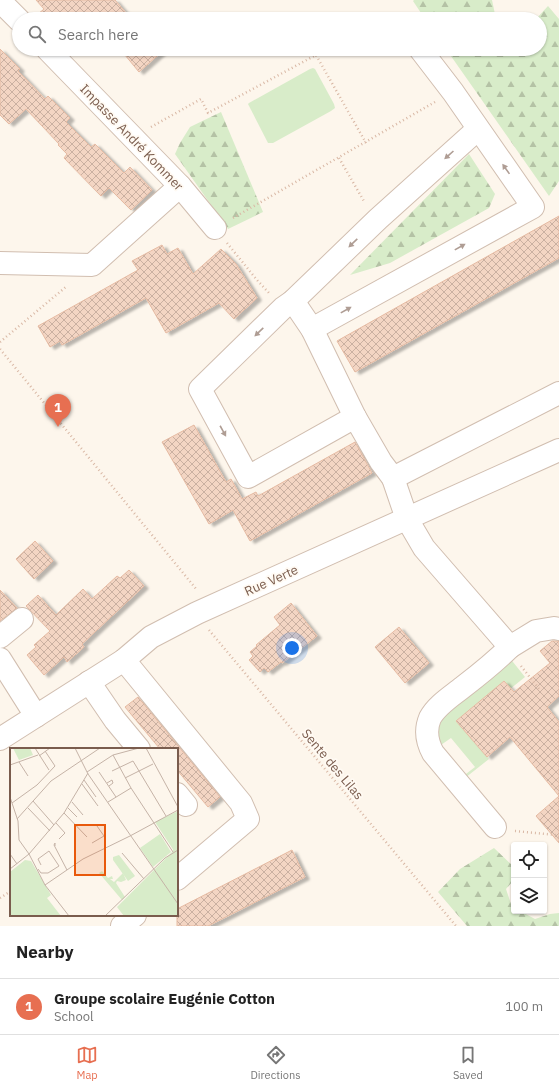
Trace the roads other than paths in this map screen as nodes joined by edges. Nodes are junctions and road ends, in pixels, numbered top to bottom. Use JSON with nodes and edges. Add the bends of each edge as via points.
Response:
{"nodes":[{"id":1,"x":0,"y":1,"type":"edge"},
{"id":2,"x":12,"y":13,"type":"edge"},
{"id":3,"x":54,"y":56,"type":"edge"},
{"id":4,"x":425,"y":56,"type":"edge"},
{"id":5,"x":478,"y":129,"type":"junction"},
{"id":6,"x":180,"y":186,"type":"junction"},
{"id":7,"x":216,"y":228,"type":"road end"},
{"id":8,"x":0,"y":263,"type":"edge"},
{"id":9,"x":288,"y":305,"type":"junction"},
{"id":10,"x":312,"y":329,"type":"junction"},
{"id":11,"x":559,"y":393,"type":"edge"},
{"id":12,"x":355,"y":417,"type":"junction"},
{"id":13,"x":559,"y":450,"type":"edge"},
{"id":14,"x":393,"y":478,"type":"junction"},
{"id":15,"x":407,"y":519,"type":"junction"},
{"id":16,"x":22,"y":619,"type":"dead end"},
{"id":17,"x":559,"y":629,"type":"edge"},
{"id":18,"x":0,"y":637,"type":"edge"},
{"id":19,"x":510,"y":647,"type":"junction"},
{"id":20,"x":0,"y":659,"type":"edge"},
{"id":21,"x":124,"y":660,"type":"junction"},
{"id":22,"x":89,"y":682,"type":"junction"},
{"id":23,"x":36,"y":716,"type":"junction"},
{"id":24,"x":0,"y":739,"type":"edge"},
{"id":25,"x":138,"y":748,"type":"edge"},
{"id":26,"x":495,"y":827,"type":"road end"},
{"id":27,"x":178,"y":878,"type":"edge"},
{"id":28,"x":134,"y":916,"type":"edge"},
{"id":29,"x":122,"y":926,"type":"edge"}],
"edges":[{"from":1,"to":2,"type":"street"},
{"from":3,"to":6,"type":"street","name":"Impasse André Kommer"},
{"from":4,"to":5,"type":"street"},
{"from":5,"to":9,"type":"street","one_way":true},
{"from":10,"to":5,"type":"street","one_way":true,"via":[[533,207]]},
{"from":6,"to":7,"type":"street","name":"Impasse André Kommer"},
{"from":6,"to":8,"type":"street","via":[[92,266]]},
{"from":9,"to":10,"type":"street"},
{"from":9,"to":12,"type":"street","one_way":true,"via":[[200,389],[248,477]]},
{"from":10,"to":12,"type":"street"},
{"from":11,"to":14,"type":"street"},
{"from":12,"to":14,"type":"street"},
{"from":13,"to":15,"type":"street","name":"Rue Verte"},
{"from":14,"to":15,"type":"street"},
{"from":15,"to":19,"type":"street","via":[[424,548]]},
{"from":15,"to":21,"type":"street","name":"Rue Verte","via":[[204,610],[151,637]]},
{"from":16,"to":18,"type":"street"},
{"from":17,"to":19,"type":"street","via":[[536,631]]},
{"from":19,"to":26,"type":"street","via":[[438,707],[427,728],[427,740],[433,753]]},
{"from":20,"to":23,"type":"street"},
{"from":21,"to":22,"type":"street","name":"Rue Verte"},
{"from":21,"to":27,"type":"street","via":[[241,803],[248,819]]},
{"from":22,"to":23,"type":"street","name":"Rue Verte"},
{"from":22,"to":25,"type":"street"},
{"from":23,"to":24,"type":"street","name":"Rue Verte"},
{"from":28,"to":29,"type":"street"}]}
